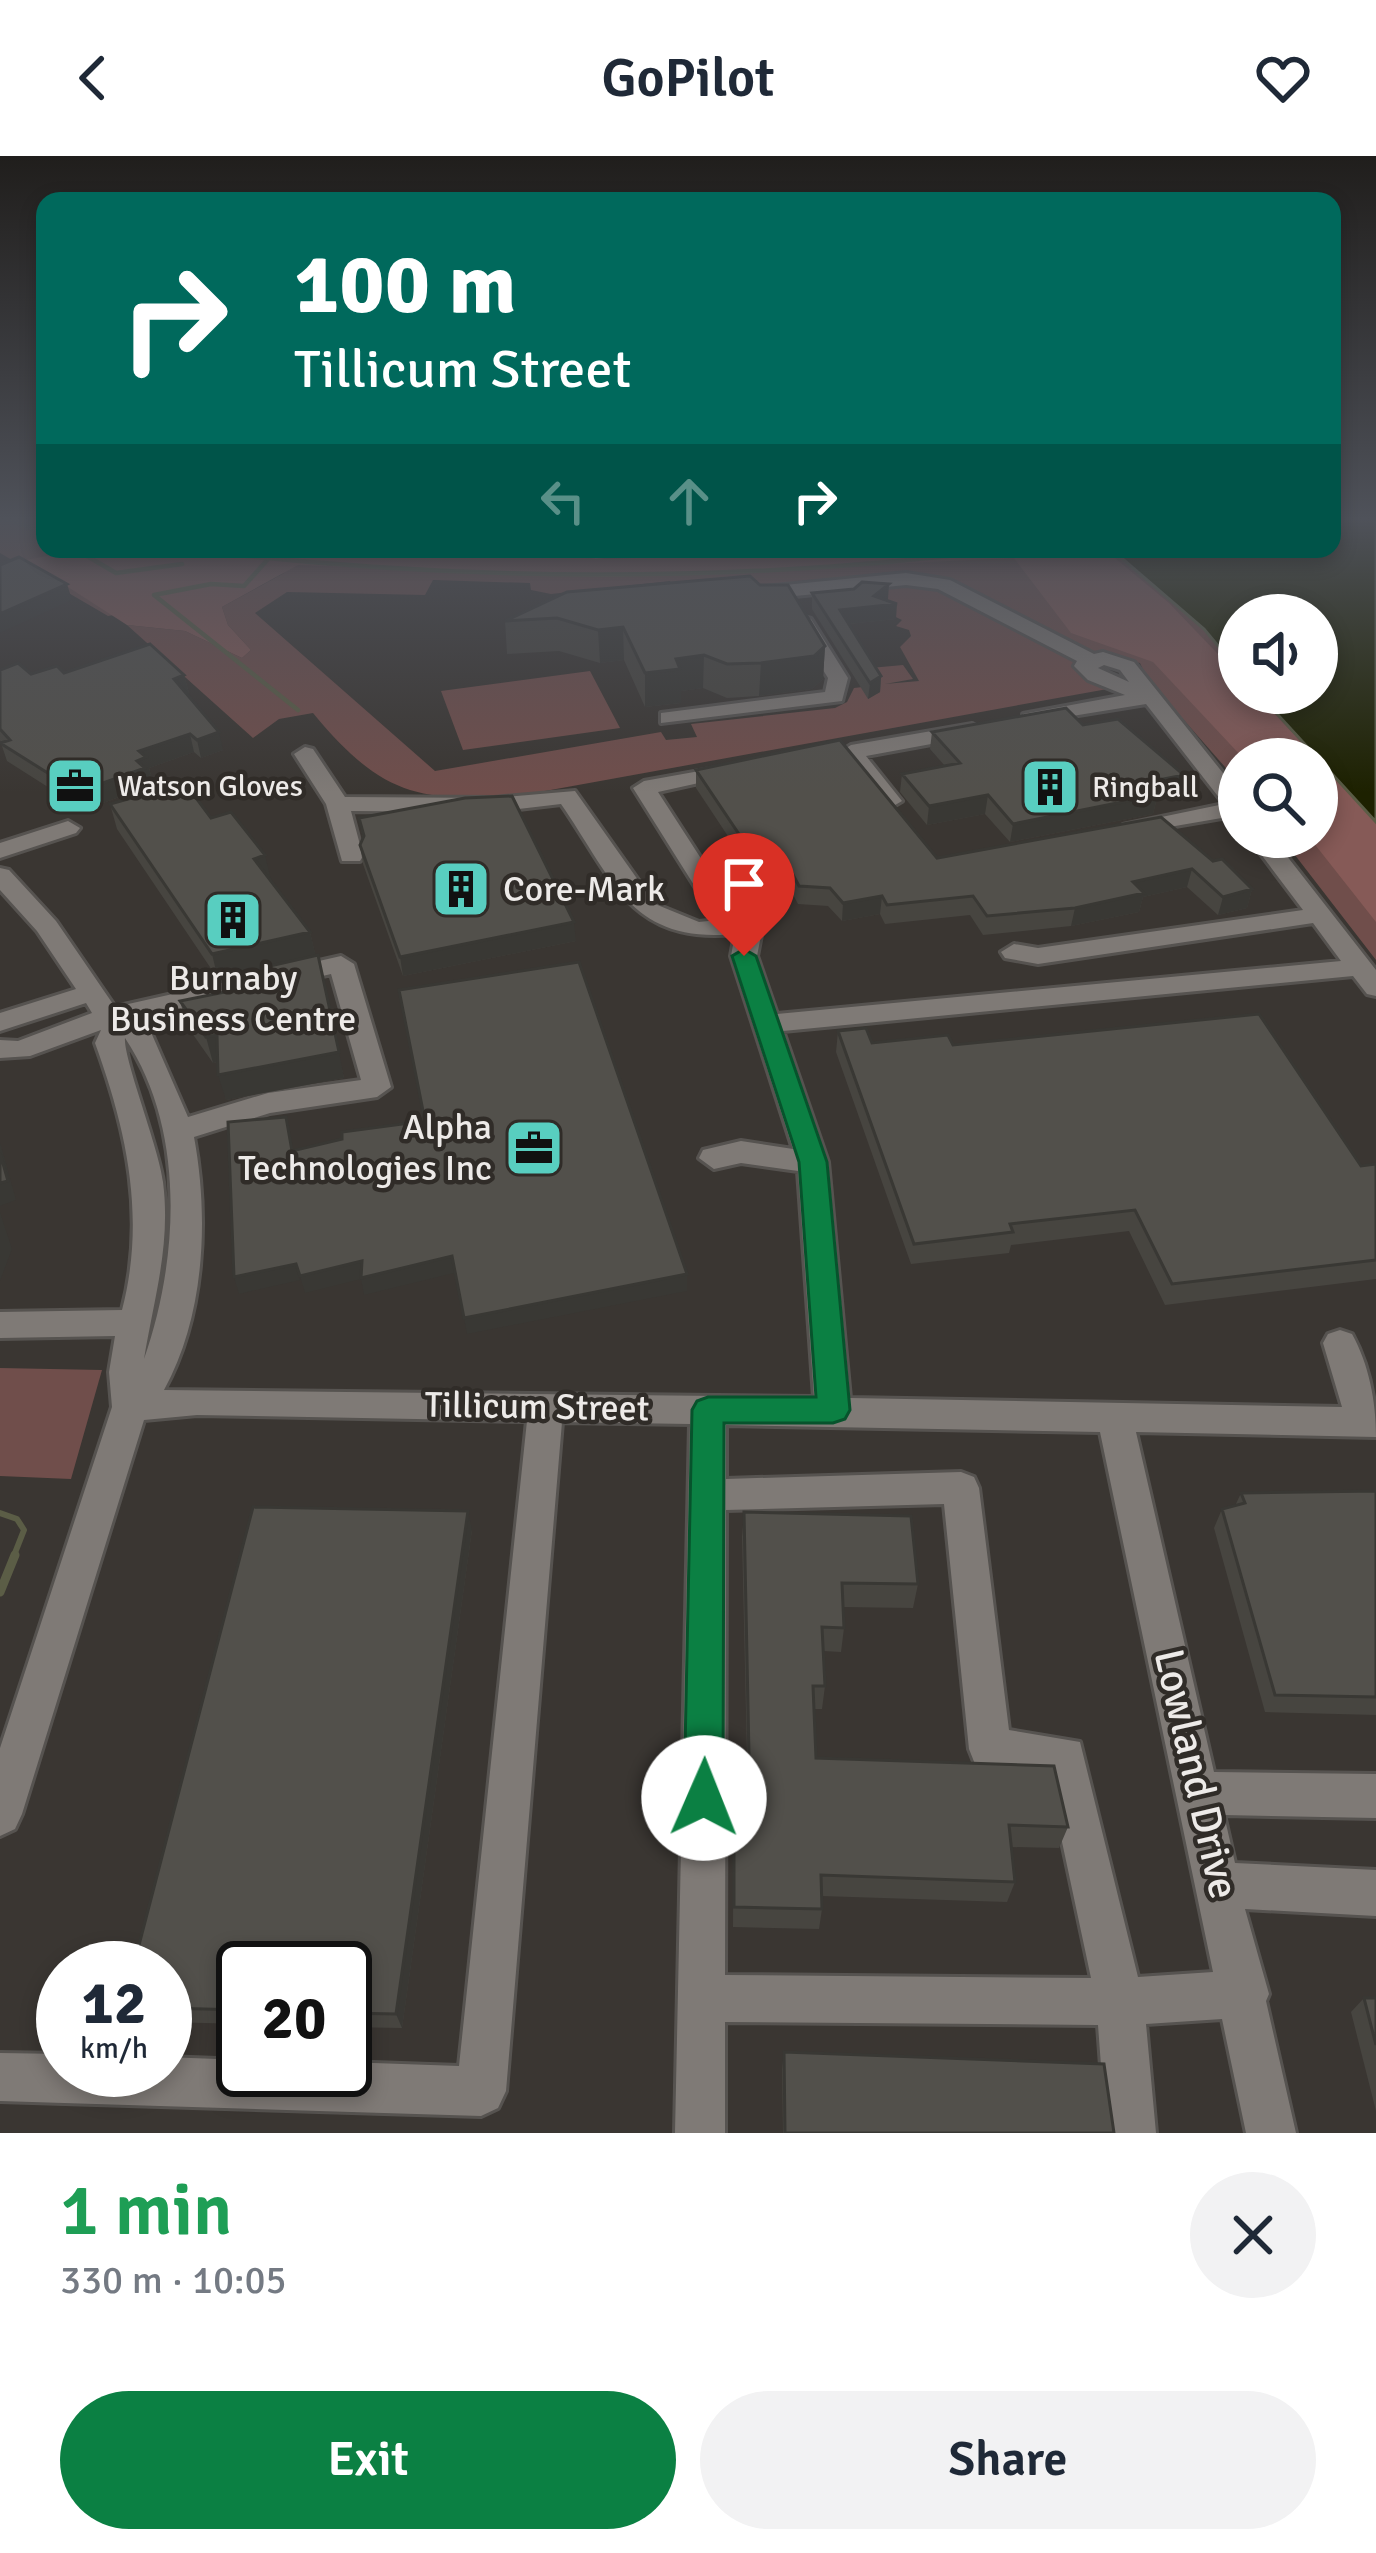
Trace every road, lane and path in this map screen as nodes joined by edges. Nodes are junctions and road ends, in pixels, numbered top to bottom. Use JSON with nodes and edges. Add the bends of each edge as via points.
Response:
{"nodes":[{"id":1,"x":796,"y":608,"type":"edge"},
{"id":2,"x":990,"y":608,"type":"edge"},
{"id":3,"x":1150,"y":697,"type":"junction"},
{"id":4,"x":1101,"y":706,"type":"junction"},
{"id":5,"x":669,"y":718,"type":"dead end"},
{"id":6,"x":1130,"y":734,"type":"edge"},
{"id":7,"x":305,"y":754,"type":"dead end"},
{"id":8,"x":753,"y":765,"type":"edge"},
{"id":9,"x":1218,"y":782,"type":"edge"},
{"id":10,"x":338,"y":804,"type":"junction"},
{"id":11,"x":1218,"y":812,"type":"edge"},
{"id":12,"x":904,"y":818,"type":"edge"},
{"id":13,"x":68,"y":828,"type":"dead end"},
{"id":14,"x":1104,"y":835,"type":"edge"},
{"id":15,"x":0,"y":851,"type":"edge"},
{"id":16,"x":351,"y":856,"type":"dead end"},
{"id":17,"x":1276,"y":858,"type":"edge"},
{"id":18,"x":0,"y":875,"type":"edge"},
{"id":19,"x":1318,"y":915,"type":"junction"},
{"id":20,"x":750,"y":926,"type":"junction"},
{"id":21,"x":1014,"y":952,"type":"dead end"},
{"id":22,"x":1368,"y":978,"type":"edge"},
{"id":23,"x":93,"y":992,"type":"junction"},
{"id":24,"x":0,"y":1022,"type":"edge"},
{"id":25,"x":113,"y":1022,"type":"junction"},
{"id":26,"x":767,"y":1024,"type":"junction"},
{"id":27,"x":0,"y":1049,"type":"edge"},
{"id":28,"x":178,"y":1130,"type":"junction"},
{"id":29,"x":714,"y":1157,"type":"dead end"},
{"id":30,"x":813,"y":1162,"type":"junction"},
{"id":31,"x":135,"y":1323,"type":"junction"},
{"id":32,"x":0,"y":1325,"type":"edge"},
{"id":33,"x":1340,"y":1343,"type":"dead end"},
{"id":34,"x":130,"y":1406,"type":"junction"},
{"id":35,"x":546,"y":1408,"type":"junction"},
{"id":36,"x":708,"y":1410,"type":"junction"},
{"id":37,"x":833,"y":1410,"type":"junction"},
{"id":38,"x":1115,"y":1417,"type":"junction"},
{"id":39,"x":1370,"y":1422,"type":"edge"},
{"id":40,"x":707,"y":1495,"type":"junction"},
{"id":41,"x":1200,"y":1793,"type":"junction"},
{"id":42,"x":1376,"y":1796,"type":"edge"},
{"id":43,"x":0,"y":1814,"type":"edge"},
{"id":44,"x":1220,"y":1885,"type":"junction"},
{"id":45,"x":1376,"y":1893,"type":"edge"},
{"id":46,"x":1245,"y":1994,"type":"junction"},
{"id":47,"x":702,"y":1998,"type":"junction"},
{"id":48,"x":1120,"y":2002,"type":"junction"},
{"id":49,"x":0,"y":2077,"type":"edge"},
{"id":50,"x":700,"y":2133,"type":"edge"},
{"id":51,"x":1131,"y":2133,"type":"edge"},
{"id":52,"x":1271,"y":2133,"type":"edge"}],
"edges":[{"from":1,"to":5,"type":"street","via":[[838,677],[835,697],[700,704]]},
{"from":2,"to":3,"type":"street","via":[[1090,660],[1123,663]]},
{"from":3,"to":4,"type":"street"},
{"from":3,"to":9,"type":"street"},
{"from":4,"to":6,"type":"street"},
{"from":4,"to":12,"type":"street","via":[[851,752]]},
{"from":7,"to":10,"type":"street"},
{"from":8,"to":20,"type":"street","via":[[644,788],[713,896]]},
{"from":10,"to":16,"type":"street"},
{"from":10,"to":20,"type":"street","via":[[494,805],[567,796],[646,909],[696,930]]},
{"from":11,"to":14,"type":"street"},
{"from":13,"to":15,"type":"street"},
{"from":17,"to":19,"type":"street"},
{"from":18,"to":23,"type":"street"},
{"from":19,"to":21,"type":"street","via":[[1038,956]]},
{"from":19,"to":22,"type":"street"},
{"from":20,"to":26,"type":"street","via":[[744,956]]},
{"from":22,"to":26,"type":"street"},
{"from":23,"to":24,"type":"street"},
{"from":23,"to":25,"type":"street"},
{"from":25,"to":27,"type":"street"},
{"from":25,"to":28,"type":"street","via":[[136,1030],[150,1053]]},
{"from":25,"to":28,"type":"street","via":[[341,964],[377,1087],[268,1103]]},
{"from":25,"to":31,"type":"street","via":[[110,1043],[150,1176],[147,1270]]},
{"from":26,"to":30,"type":"street"},
{"from":28,"to":34,"type":"street","via":[[189,1185],[187,1256],[158,1378]]},
{"from":29,"to":30,"type":"street","via":[[741,1152]]},
{"from":30,"to":37,"type":"street"},
{"from":31,"to":32,"type":"street"},
{"from":31,"to":34,"type":"street","via":[[122,1378]]},
{"from":33,"to":39,"type":"street"},
{"from":34,"to":35,"type":"street","name":"Tillicum Street"},
{"from":34,"to":43,"type":"street"},
{"from":35,"to":36,"type":"street","name":"Tillicum Street"},
{"from":35,"to":49,"type":"street","via":[[482,2091]]},
{"from":36,"to":37,"type":"street","name":"Tillicum Street"},
{"from":36,"to":40,"type":"street"},
{"from":37,"to":38,"type":"street","name":"Tillicum Street"},
{"from":38,"to":39,"type":"street","name":"Tillicum Street"},
{"from":38,"to":41,"type":"street","name":"Lowland Drive"},
{"from":40,"to":47,"type":"street"},
{"from":40,"to":48,"type":"street","via":[[962,1488],[990,1749],[1065,1757]]},
{"from":41,"to":42,"type":"street"},
{"from":41,"to":44,"type":"street","name":"Lowland Drive"},
{"from":44,"to":45,"type":"street"},
{"from":44,"to":46,"type":"street","name":"Lowland Drive"},
{"from":46,"to":48,"type":"street"},
{"from":46,"to":52,"type":"street","name":"Lowland Drive"},
{"from":47,"to":48,"type":"street"},
{"from":47,"to":50,"type":"street"},
{"from":48,"to":51,"type":"street"}]}
